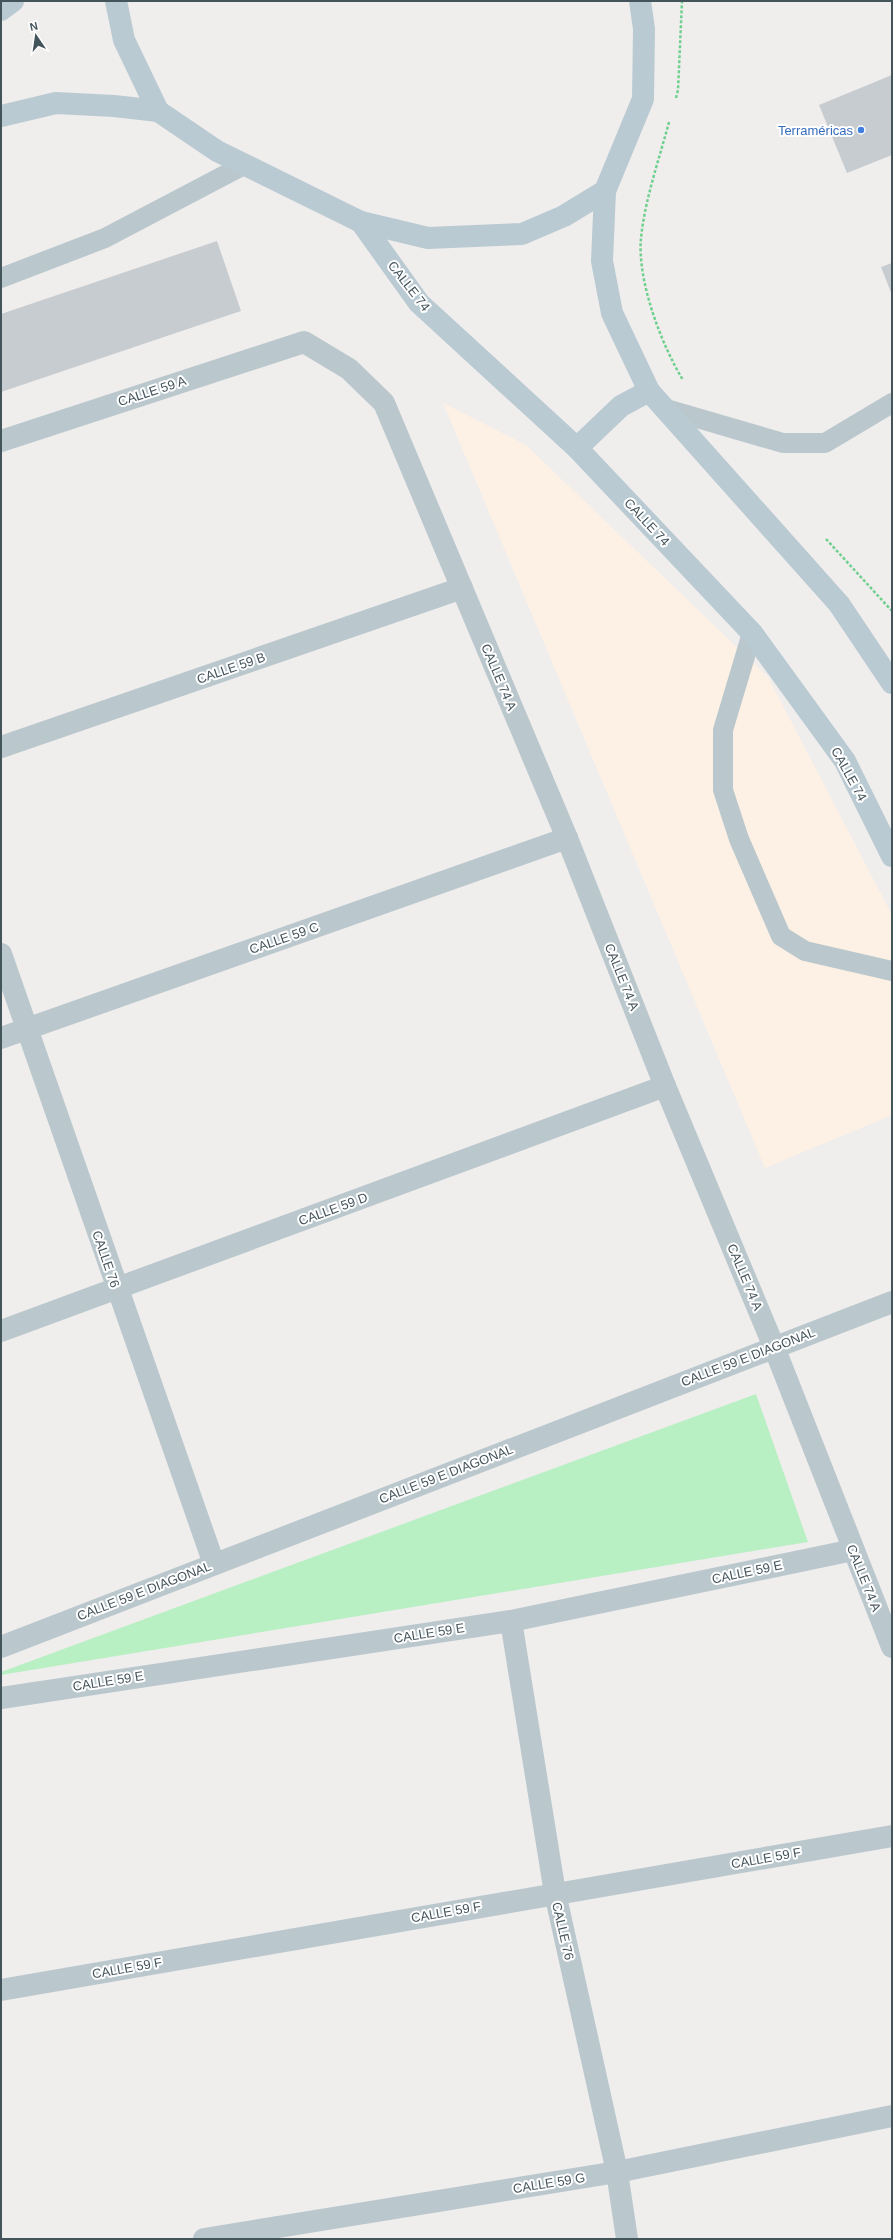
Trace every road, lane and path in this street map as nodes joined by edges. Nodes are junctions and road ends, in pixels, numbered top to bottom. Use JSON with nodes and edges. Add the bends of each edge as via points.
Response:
{"nodes":[{"id":1,"x":13,"y":1,"type":"edge"},
{"id":2,"x":116,"y":1,"type":"edge"},
{"id":3,"x":640,"y":1,"type":"edge"},
{"id":4,"x":682,"y":1,"type":"edge"},
{"id":5,"x":1,"y":10,"type":"edge"},
{"id":6,"x":674,"y":104,"type":"dead end"},
{"id":7,"x":158,"y":111,"type":"junction"},
{"id":8,"x":1,"y":116,"type":"edge"},
{"id":9,"x":670,"y":119,"type":"dead end"},
{"id":10,"x":244,"y":165,"type":"junction"},
{"id":11,"x":605,"y":191,"type":"junction"},
{"id":12,"x":361,"y":222,"type":"junction"},
{"id":13,"x":1,"y":278,"type":"edge"},
{"id":14,"x":304,"y":342,"type":"joint"},
{"id":15,"x":686,"y":385,"type":"dead end"},
{"id":16,"x":649,"y":391,"type":"junction"},
{"id":17,"x":892,"y":403,"type":"edge"},
{"id":18,"x":663,"y":408,"type":"junction"},
{"id":19,"x":1,"y":441,"type":"edge"},
{"id":20,"x":577,"y":448,"type":"junction"},
{"id":21,"x":823,"y":536,"type":"dead end"},
{"id":22,"x":462,"y":588,"type":"junction"},
{"id":23,"x":892,"y":611,"type":"edge"},
{"id":24,"x":752,"y":632,"type":"junction"},
{"id":25,"x":892,"y":683,"type":"edge"},
{"id":26,"x":1,"y":747,"type":"edge"},
{"id":27,"x":567,"y":838,"type":"junction"},
{"id":28,"x":892,"y":856,"type":"edge"},
{"id":29,"x":1,"y":954,"type":"edge"},
{"id":30,"x":892,"y":971,"type":"edge"},
{"id":31,"x":27,"y":1029,"type":"junction"},
{"id":32,"x":1,"y":1038,"type":"edge"},
{"id":33,"x":665,"y":1086,"type":"junction"},
{"id":34,"x":117,"y":1289,"type":"junction"},
{"id":35,"x":892,"y":1302,"type":"edge"},
{"id":36,"x":1,"y":1330,"type":"edge"},
{"id":37,"x":774,"y":1347,"type":"junction"},
{"id":38,"x":853,"y":1550,"type":"junction"},
{"id":39,"x":214,"y":1564,"type":"junction"},
{"id":40,"x":511,"y":1621,"type":"junction"},
{"id":41,"x":1,"y":1647,"type":"edge"},
{"id":42,"x":892,"y":1647,"type":"edge"},
{"id":43,"x":1,"y":1698,"type":"edge"},
{"id":44,"x":892,"y":1836,"type":"edge"},
{"id":45,"x":554,"y":1893,"type":"junction"},
{"id":46,"x":1,"y":1990,"type":"edge"},
{"id":47,"x":892,"y":2116,"type":"edge"},
{"id":48,"x":616,"y":2172,"type":"junction"},
{"id":49,"x":204,"y":2239,"type":"edge"},
{"id":50,"x":627,"y":2239,"type":"edge"}],
"edges":[{"from":1,"to":5,"type":"main road"},
{"from":2,"to":7,"type":"main road","via":[[124,40]]},
{"from":3,"to":11,"type":"main road","via":[[644,29],[643,99]]},
{"from":4,"to":6,"type":"path","via":[[678,90]]},
{"from":7,"to":8,"type":"main road","via":[[56,103]]},
{"from":7,"to":10,"type":"main road","via":[[217,151]]},
{"from":9,"to":15,"type":"path","via":[[641,238],[643,281],[670,358]]},
{"from":10,"to":12,"type":"main road"},
{"from":10,"to":13,"type":"lane","via":[[105,238]]},
{"from":11,"to":12,"type":"main road","via":[[564,216],[522,234],[428,238]]},
{"from":11,"to":16,"type":"main road","via":[[602,261],[612,313]]},
{"from":12,"to":20,"type":"main road","name":"CALLE 74","via":[[419,303]]},
{"from":14,"to":19,"type":"street","name":"CALLE 59 A"},
{"from":14,"to":22,"type":"street","name":"CALLE 74 A","via":[[349,369],[384,403]]},
{"from":16,"to":18,"type":"main road"},
{"from":16,"to":20,"type":"main road","via":[[620,406]]},
{"from":17,"to":18,"type":"lane","via":[[825,443],[783,443]]},
{"from":18,"to":25,"type":"main road","via":[[839,604]]},
{"from":20,"to":24,"type":"main road","name":"CALLE 74"},
{"from":21,"to":23,"type":"path"},
{"from":22,"to":26,"type":"street","name":"CALLE 59 B"},
{"from":22,"to":27,"type":"street","name":"CALLE 74 A"},
{"from":24,"to":28,"type":"main road","name":"CALLE 74","via":[[846,761]]},
{"from":24,"to":30,"type":"lane","via":[[723,730],[723,790],[742,846],[781,936],[805,951]]},
{"from":27,"to":31,"type":"street","name":"CALLE 59 C"},
{"from":27,"to":33,"type":"street","name":"CALLE 74 A"},
{"from":29,"to":31,"type":"street","name":"CALLE 76"},
{"from":31,"to":32,"type":"street","name":"CALLE 59 C"},
{"from":31,"to":34,"type":"street","name":"CALLE 76"},
{"from":33,"to":34,"type":"street","name":"CALLE 59 D"},
{"from":33,"to":37,"type":"street","name":"CALLE 74 A"},
{"from":34,"to":36,"type":"street","name":"CALLE 59 D"},
{"from":34,"to":39,"type":"street","name":"CALLE 76"},
{"from":35,"to":37,"type":"street","name":"CALLE 59 E DIAGONAL"},
{"from":37,"to":38,"type":"street","name":"CALLE 74 A"},
{"from":37,"to":39,"type":"street","name":"CALLE 59 E DIAGONAL"},
{"from":38,"to":40,"type":"street","name":"CALLE 59 E"},
{"from":38,"to":42,"type":"street","name":"CALLE 74 A"},
{"from":39,"to":41,"type":"street","name":"CALLE 59 E DIAGONAL"},
{"from":40,"to":43,"type":"street","name":"CALLE 59 E"},
{"from":40,"to":45,"type":"street","name":"CALLE 76"},
{"from":44,"to":45,"type":"street","name":"CALLE 59 F"},
{"from":45,"to":46,"type":"street","name":"CALLE 59 F"},
{"from":45,"to":48,"type":"street","name":"CALLE 76"},
{"from":47,"to":48,"type":"street","name":"CALLE 59 G"},
{"from":48,"to":49,"type":"street","name":"CALLE 59 G"},
{"from":48,"to":50,"type":"street","name":"CALLE 76"}]}
